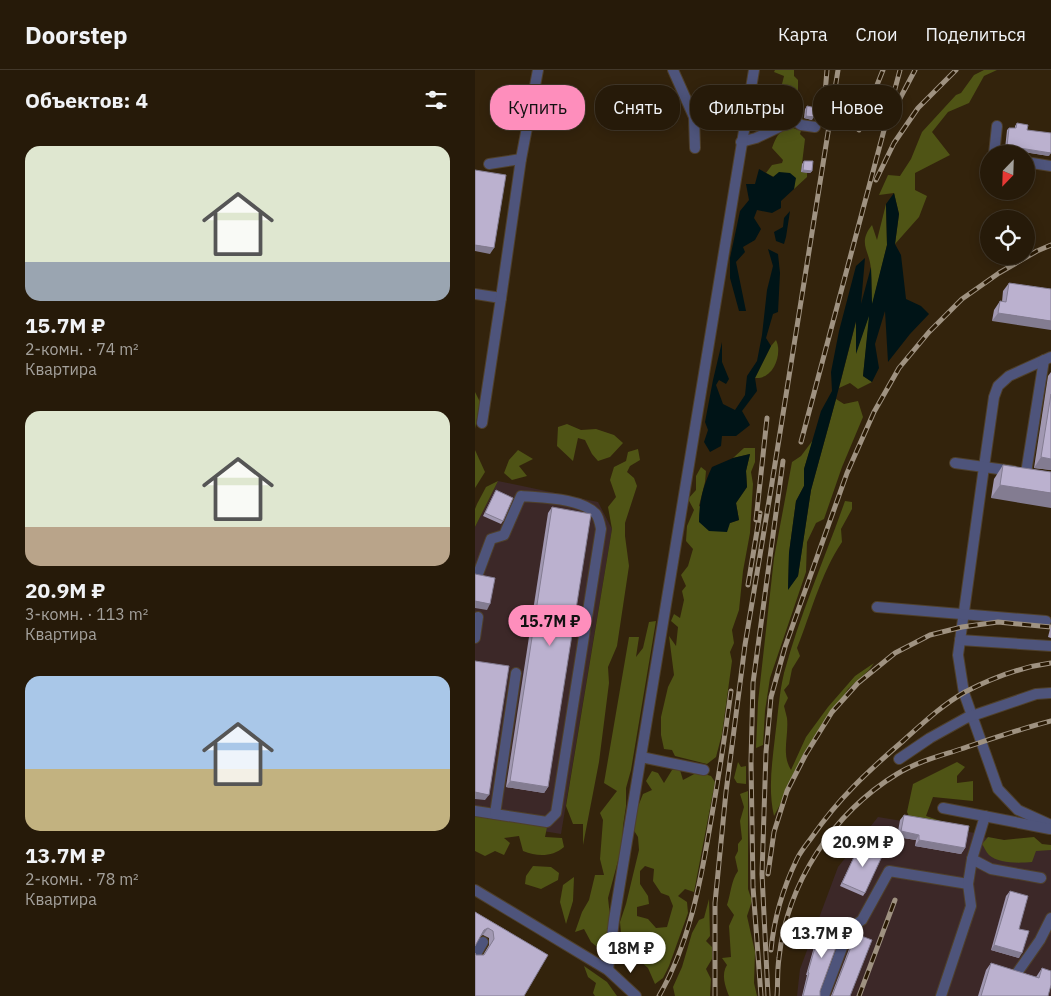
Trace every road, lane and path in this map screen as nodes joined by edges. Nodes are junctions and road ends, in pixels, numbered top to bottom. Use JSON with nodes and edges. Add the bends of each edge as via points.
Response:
{"nodes":[{"id":1,"x":538,"y":70,"type":"edge"},
{"id":2,"x":673,"y":70,"type":"edge"},
{"id":3,"x":754,"y":70,"type":"edge"},
{"id":4,"x":997,"y":126,"type":"dead end"},
{"id":5,"x":813,"y":127,"type":"edge"},
{"id":6,"x":741,"y":142,"type":"junction"},
{"id":7,"x":995,"y":145,"type":"edge"},
{"id":8,"x":695,"y":148,"type":"dead end"},
{"id":9,"x":521,"y":159,"type":"junction"},
{"id":10,"x":1035,"y":163,"type":"edge"},
{"id":11,"x":489,"y":164,"type":"dead end"},
{"id":12,"x":1051,"y":166,"type":"edge"},
{"id":13,"x":475,"y":294,"type":"edge"},
{"id":14,"x":501,"y":298,"type":"junction"},
{"id":15,"x":1048,"y":358,"type":"edge"},
{"id":16,"x":482,"y":424,"type":"dead end"},
{"id":17,"x":955,"y":463,"type":"dead end"},
{"id":18,"x":984,"y":467,"type":"junction"},
{"id":19,"x":478,"y":574,"type":"edge"},
{"id":20,"x":877,"y":606,"type":"dead end"},
{"id":21,"x":963,"y":614,"type":"junction"},
{"id":22,"x":478,"y":617,"type":"dead end"},
{"id":23,"x":1046,"y":621,"type":"dead end"},
{"id":24,"x":475,"y":638,"type":"edge"},
{"id":25,"x":960,"y":640,"type":"junction"},
{"id":26,"x":1051,"y":646,"type":"edge"},
{"id":27,"x":516,"y":673,"type":"dead end"},
{"id":28,"x":1051,"y":693,"type":"edge"},
{"id":29,"x":972,"y":716,"type":"junction"},
{"id":30,"x":641,"y":757,"type":"junction"},
{"id":31,"x":899,"y":759,"type":"dead end"},
{"id":32,"x":704,"y":770,"type":"dead end"},
{"id":33,"x":943,"y":808,"type":"dead end"},
{"id":34,"x":475,"y":811,"type":"edge"},
{"id":35,"x":495,"y":814,"type":"junction"},
{"id":36,"x":985,"y":816,"type":"junction"},
{"id":37,"x":1051,"y":825,"type":"edge"},
{"id":38,"x":1051,"y":829,"type":"edge"},
{"id":39,"x":972,"y":858,"type":"junction"},
{"id":40,"x":1041,"y":878,"type":"dead end"},
{"id":41,"x":968,"y":884,"type":"junction"},
{"id":42,"x":475,"y":890,"type":"edge"},
{"id":43,"x":1051,"y":918,"type":"edge"},
{"id":44,"x":483,"y":942,"type":"edge"},
{"id":45,"x":475,"y":956,"type":"edge"},
{"id":46,"x":608,"y":970,"type":"junction"},
{"id":47,"x":1017,"y":973,"type":"edge"},
{"id":48,"x":636,"y":996,"type":"edge"},
{"id":49,"x":824,"y":996,"type":"edge"},
{"id":50,"x":941,"y":996,"type":"edge"}],
"edges":[{"from":1,"to":9,"type":"street"},
{"from":2,"to":8,"type":"street","via":[[694,117]]},
{"from":3,"to":6,"type":"street"},
{"from":4,"to":7,"type":"street"},
{"from":5,"to":6,"type":"street","via":[[794,120]]},
{"from":6,"to":30,"type":"street"},
{"from":9,"to":11,"type":"street"},
{"from":9,"to":14,"type":"street"},
{"from":10,"to":12,"type":"street"},
{"from":13,"to":14,"type":"street"},
{"from":14,"to":16,"type":"street"},
{"from":15,"to":18,"type":"street","via":[[1009,376],[998,386]]},
{"from":15,"to":18,"type":"street","via":[[1031,474]]},
{"from":17,"to":18,"type":"street"},
{"from":18,"to":21,"type":"street"},
{"from":19,"to":35,"type":"street","via":[[491,539],[504,535],[521,496],[586,506],[598,516],[601,529],[557,813],[547,822]]},
{"from":20,"to":21,"type":"street"},
{"from":21,"to":23,"type":"street"},
{"from":21,"to":25,"type":"street"},
{"from":22,"to":24,"type":"street"},
{"from":25,"to":26,"type":"street"},
{"from":25,"to":29,"type":"street","via":[[958,655],[964,693]]},
{"from":27,"to":35,"type":"street"},
{"from":28,"to":29,"type":"street","via":[[1036,694]]},
{"from":29,"to":31,"type":"street"},
{"from":29,"to":37,"type":"street","via":[[998,789],[1017,810]]},
{"from":30,"to":32,"type":"street"},
{"from":30,"to":46,"type":"street"},
{"from":33,"to":36,"type":"street"},
{"from":34,"to":35,"type":"street"},
{"from":36,"to":38,"type":"street"},
{"from":36,"to":39,"type":"street"},
{"from":39,"to":40,"type":"street","via":[[991,869]]},
{"from":39,"to":41,"type":"street"},
{"from":41,"to":49,"type":"street","via":[[889,872],[862,920],[849,929]]},
{"from":41,"to":50,"type":"street","via":[[971,906]]},
{"from":42,"to":46,"type":"street"},
{"from":43,"to":47,"type":"street"},
{"from":44,"to":45,"type":"street"},
{"from":46,"to":48,"type":"street"}]}
